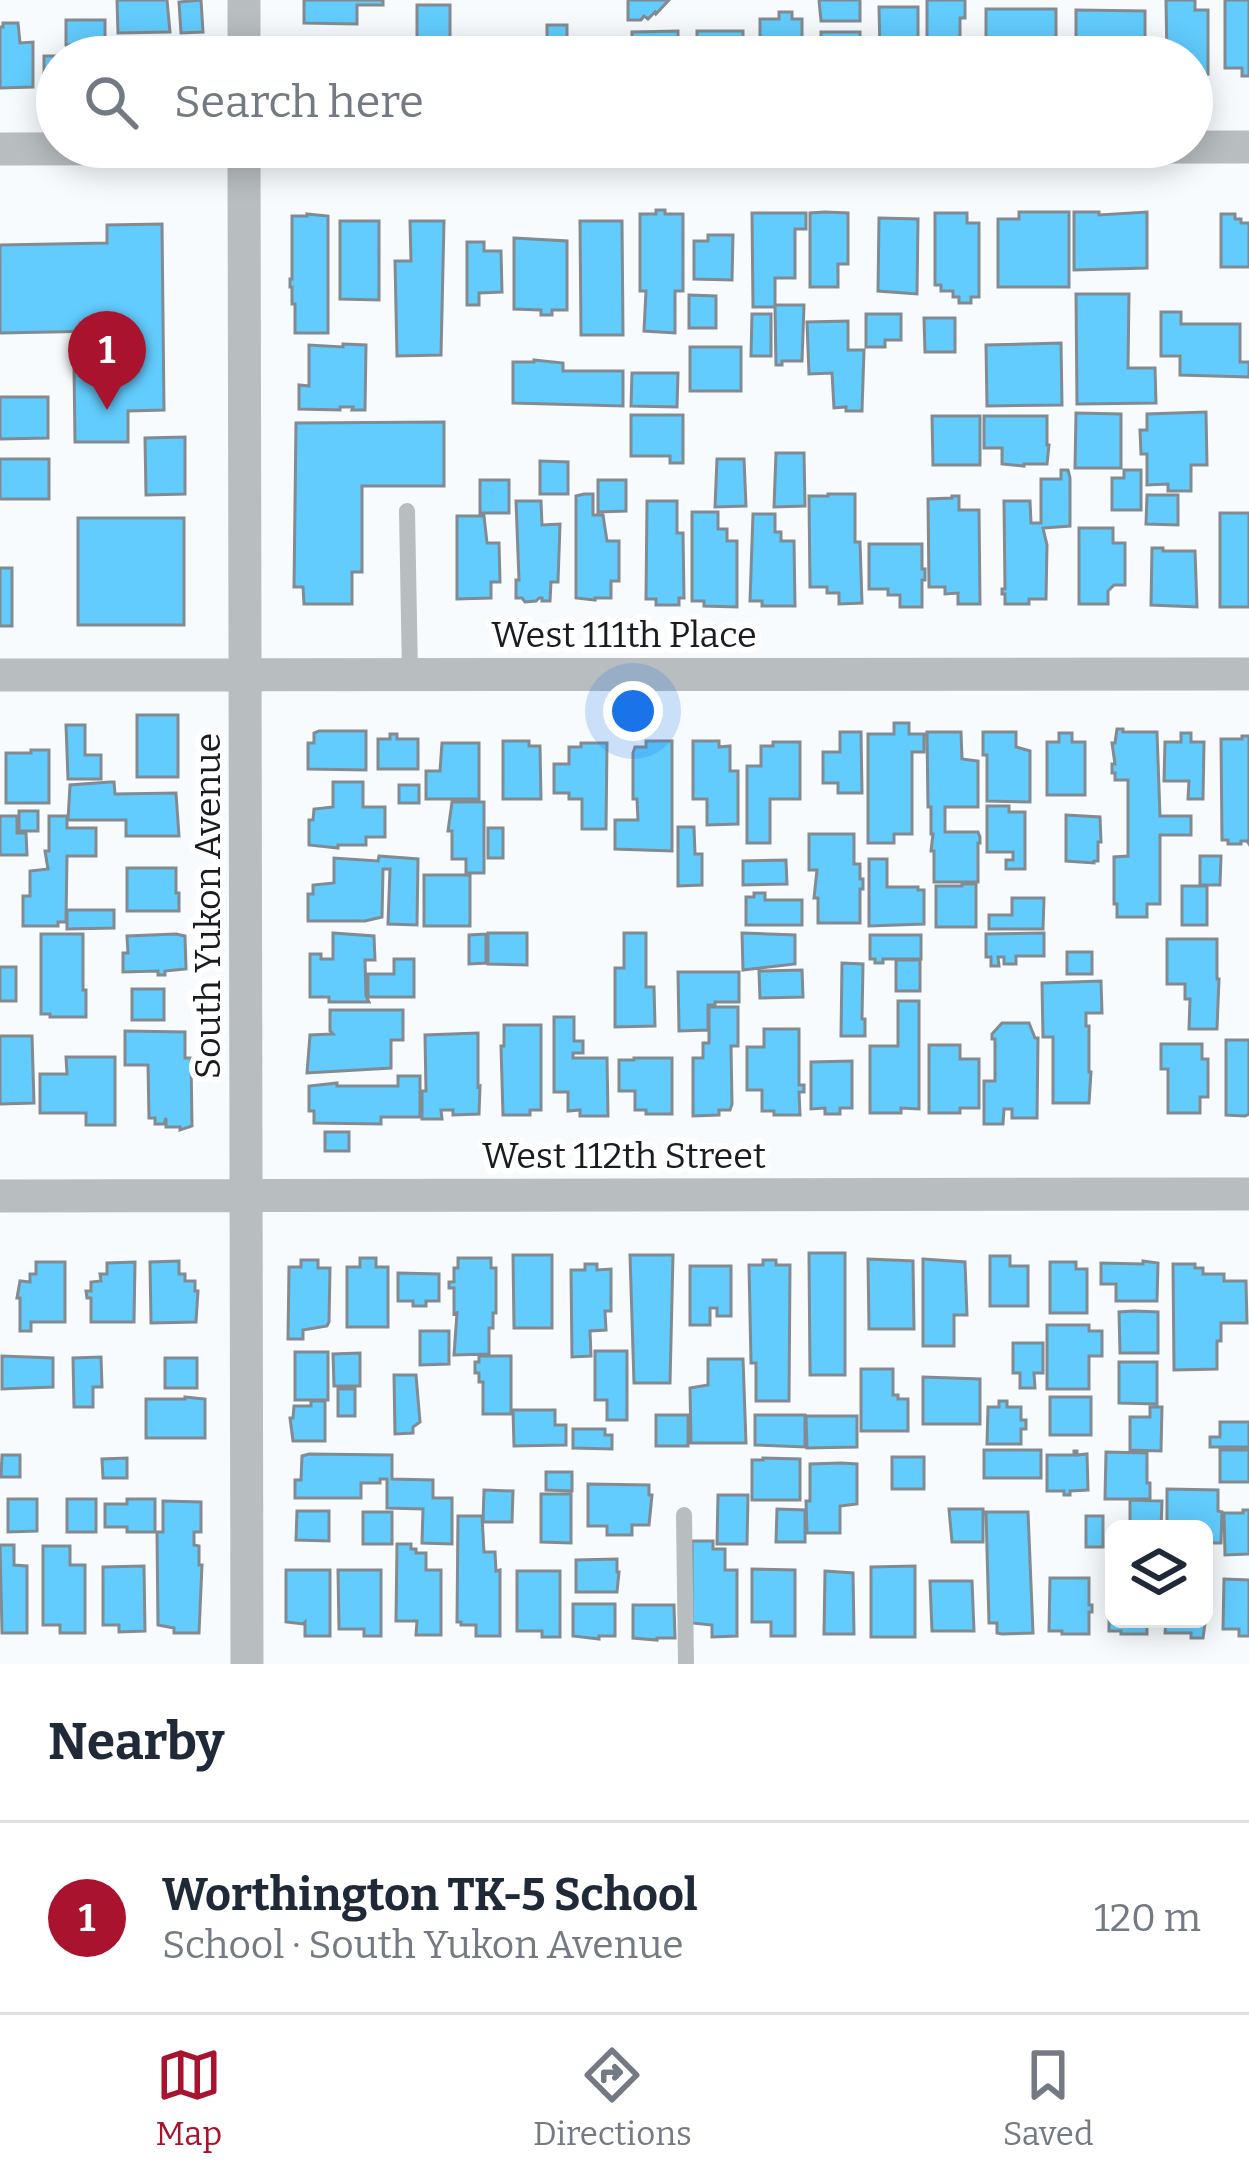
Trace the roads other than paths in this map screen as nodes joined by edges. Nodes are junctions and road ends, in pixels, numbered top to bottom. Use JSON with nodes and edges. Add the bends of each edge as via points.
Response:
{"nodes":[{"id":1,"x":244,"y":0,"type":"edge"},
{"id":2,"x":244,"y":36,"type":"edge"},
{"id":3,"x":1213,"y":147,"type":"edge"},
{"id":4,"x":1249,"y":147,"type":"edge"},
{"id":5,"x":0,"y":149,"type":"edge"},
{"id":6,"x":36,"y":149,"type":"edge"},
{"id":7,"x":244,"y":168,"type":"edge"},
{"id":8,"x":407,"y":511,"type":"dead end"},
{"id":9,"x":1249,"y":674,"type":"edge"},
{"id":10,"x":0,"y":675,"type":"edge"},
{"id":11,"x":246,"y":675,"type":"junction"},
{"id":12,"x":410,"y":675,"type":"junction"},
{"id":13,"x":1249,"y":1194,"type":"edge"},
{"id":14,"x":0,"y":1196,"type":"edge"},
{"id":15,"x":248,"y":1196,"type":"junction"},
{"id":16,"x":684,"y":1515,"type":"dead end"},
{"id":17,"x":247,"y":1664,"type":"edge"},
{"id":18,"x":686,"y":1664,"type":"edge"}],
"edges":[{"from":1,"to":2,"type":"street"},
{"from":3,"to":4,"type":"street"},
{"from":5,"to":6,"type":"street"},
{"from":7,"to":11,"type":"street","name":"South Yukon Avenue"},
{"from":8,"to":12,"type":"lane"},
{"from":9,"to":12,"type":"street","name":"West 111th Place"},
{"from":10,"to":11,"type":"street","name":"West 111th Place"},
{"from":11,"to":12,"type":"street","name":"West 111th Place"},
{"from":11,"to":15,"type":"street","name":"South Yukon Avenue"},
{"from":13,"to":15,"type":"street","name":"West 112th Street"},
{"from":14,"to":15,"type":"street","name":"West 112th Street"},
{"from":15,"to":17,"type":"street","name":"South Yukon Avenue"},
{"from":16,"to":18,"type":"lane"}]}
